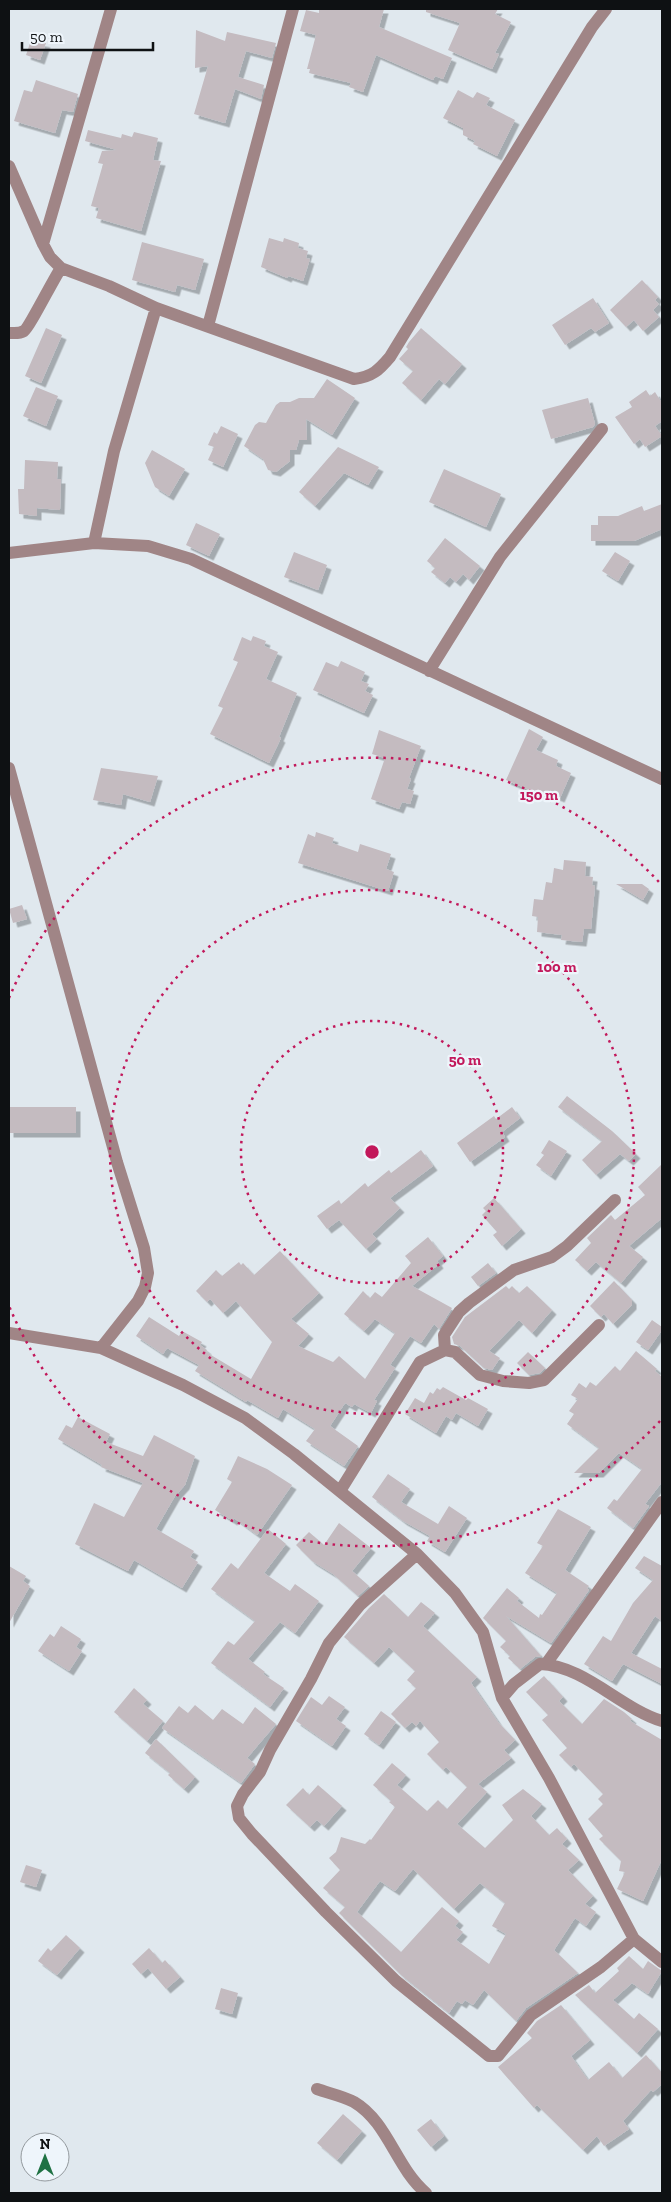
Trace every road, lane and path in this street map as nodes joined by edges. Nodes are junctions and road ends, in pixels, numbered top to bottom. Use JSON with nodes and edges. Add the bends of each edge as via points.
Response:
{"nodes":[{"id":1,"x":111,"y":9,"type":"edge"},
{"id":2,"x":293,"y":9,"type":"edge"},
{"id":3,"x":606,"y":9,"type":"edge"},
{"id":4,"x":9,"y":166,"type":"edge"},
{"id":5,"x":43,"y":244,"type":"junction"},
{"id":6,"x":61,"y":268,"type":"junction"},
{"id":7,"x":156,"y":308,"type":"junction"},
{"id":8,"x":208,"y":326,"type":"junction"},
{"id":9,"x":9,"y":332,"type":"edge"},
{"id":10,"x":602,"y":429,"type":"dead end"},
{"id":11,"x":94,"y":544,"type":"junction"},
{"id":12,"x":9,"y":554,"type":"edge"},
{"id":13,"x":429,"y":671,"type":"junction"},
{"id":14,"x":9,"y":768,"type":"edge"},
{"id":15,"x":662,"y":779,"type":"edge"},
{"id":16,"x":615,"y":1200,"type":"dead end"},
{"id":17,"x":599,"y":1325,"type":"dead end"},
{"id":18,"x":9,"y":1333,"type":"edge"},
{"id":19,"x":101,"y":1348,"type":"junction"},
{"id":20,"x":445,"y":1350,"type":"junction"},
{"id":21,"x":340,"y":1491,"type":"junction"},
{"id":22,"x":662,"y":1502,"type":"edge"},
{"id":23,"x":417,"y":1554,"type":"junction"},
{"id":24,"x":546,"y":1664,"type":"junction"},
{"id":25,"x":502,"y":1698,"type":"junction"},
{"id":26,"x":662,"y":1721,"type":"edge"},
{"id":27,"x":634,"y":1939,"type":"junction"},
{"id":28,"x":662,"y":1962,"type":"edge"},
{"id":29,"x":317,"y":2088,"type":"dead end"},
{"id":30,"x":426,"y":2193,"type":"edge"}],
"edges":[{"from":1,"to":5,"type":"street"},
{"from":2,"to":8,"type":"street"},
{"from":3,"to":8,"type":"street","via":[[379,370],[367,377],[354,379]]},
{"from":4,"to":5,"type":"street"},
{"from":5,"to":6,"type":"street"},
{"from":6,"to":7,"type":"street"},
{"from":6,"to":9,"type":"street","via":[[27,330],[19,334]]},
{"from":7,"to":8,"type":"street"},
{"from":7,"to":11,"type":"street","via":[[114,452]]},
{"from":10,"to":13,"type":"street","via":[[500,556]]},
{"from":11,"to":12,"type":"street"},
{"from":11,"to":13,"type":"street","via":[[148,546],[191,558]]},
{"from":13,"to":15,"type":"street"},
{"from":14,"to":19,"type":"street","via":[[117,1162],[144,1248],[148,1273],[146,1287],[138,1301]]},
{"from":16,"to":20,"type":"street","via":[[552,1257],[514,1270],[468,1303],[444,1335]]},
{"from":17,"to":20,"type":"street","via":[[544,1380],[529,1383],[480,1375],[455,1352]]},
{"from":18,"to":19,"type":"street"},
{"from":19,"to":21,"type":"street","via":[[183,1385],[245,1418]]},
{"from":20,"to":21,"type":"street","via":[[420,1362]]},
{"from":21,"to":23,"type":"street"},
{"from":22,"to":24,"type":"street"},
{"from":23,"to":25,"type":"street","via":[[455,1593],[483,1632]]},
{"from":23,"to":27,"type":"street","via":[[360,1605],[329,1643],[260,1772],[243,1794],[237,1806],[239,1818],[389,1974],[489,2056],[498,2056],[531,2015]]},
{"from":24,"to":25,"type":"street","via":[[540,1664],[514,1684]]},
{"from":24,"to":26,"type":"street","via":[[562,1667],[646,1716]]},
{"from":25,"to":27,"type":"street","via":[[549,1778]]},
{"from":27,"to":28,"type":"street"},
{"from":29,"to":30,"type":"street","via":[[353,2102],[373,2118],[412,2181]]}]}
